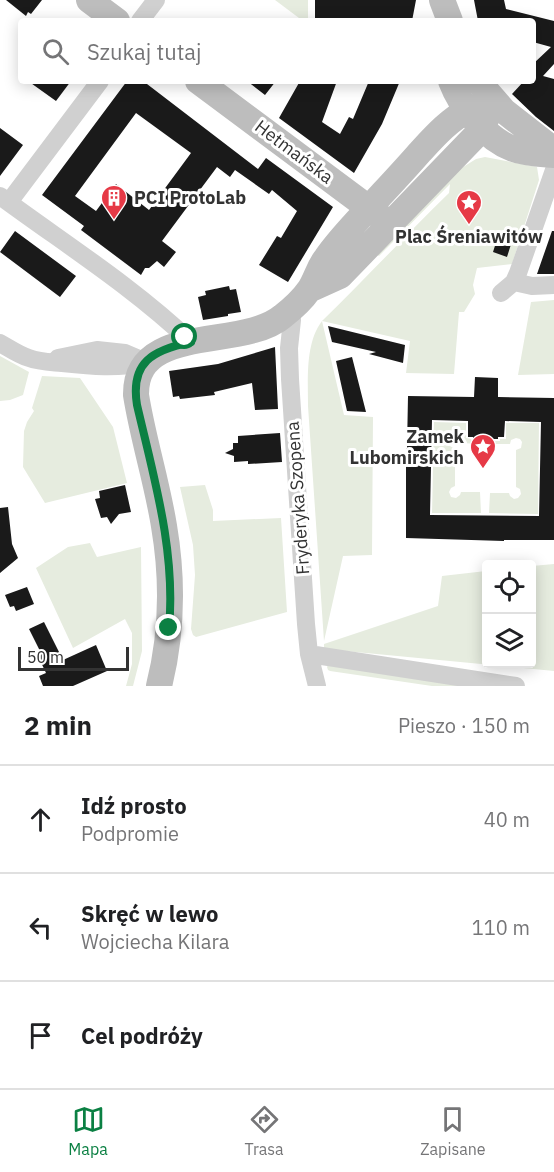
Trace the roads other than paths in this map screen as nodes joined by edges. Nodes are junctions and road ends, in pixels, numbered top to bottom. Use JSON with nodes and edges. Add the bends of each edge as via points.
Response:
{"nodes":[{"id":1,"x":88,"y":0,"type":"edge"},
{"id":2,"x":156,"y":0,"type":"edge"},
{"id":3,"x":441,"y":0,"type":"edge"},
{"id":4,"x":113,"y":18,"type":"edge"},
{"id":5,"x":142,"y":18,"type":"edge"},
{"id":6,"x":440,"y":18,"type":"edge"},
{"id":7,"x":449,"y":18,"type":"edge"},
{"id":8,"x":98,"y":84,"type":"edge"},
{"id":9,"x":202,"y":84,"type":"edge"},
{"id":10,"x":452,"y":84,"type":"edge"},
{"id":11,"x":486,"y":90,"type":"edge"},
{"id":12,"x":474,"y":119,"type":"junction"},
{"id":13,"x":554,"y":150,"type":"edge"},
{"id":14,"x":554,"y":155,"type":"edge"},
{"id":15,"x":554,"y":170,"type":"edge"},
{"id":16,"x":5,"y":199,"type":"edge"},
{"id":17,"x":369,"y":208,"type":"junction"},
{"id":18,"x":390,"y":224,"type":"junction"},
{"id":19,"x":554,"y":285,"type":"edge"},
{"id":20,"x":309,"y":290,"type":"junction"},
{"id":21,"x":290,"y":310,"type":"junction"},
{"id":22,"x":191,"y":342,"type":"junction"},
{"id":23,"x":0,"y":343,"type":"edge"},
{"id":24,"x":146,"y":362,"type":"junction"},
{"id":25,"x":309,"y":654,"type":"junction"},
{"id":26,"x":159,"y":686,"type":"edge"},
{"id":27,"x":317,"y":686,"type":"edge"},
{"id":28,"x":516,"y":686,"type":"edge"}],
"edges":[{"from":1,"to":4,"type":"main road"},
{"from":2,"to":5,"type":"street"},
{"from":3,"to":6,"type":"main road"},
{"from":3,"to":7,"type":"main road"},
{"from":8,"to":16,"type":"street"},
{"from":9,"to":17,"type":"main road","name":"Hetmańska"},
{"from":10,"to":12,"type":"main road"},
{"from":11,"to":12,"type":"main road"},
{"from":11,"to":13,"type":"main road","via":[[511,118]]},
{"from":12,"to":14,"type":"main road","via":[[511,148]]},
{"from":12,"to":17,"type":"main road","via":[[440,130]]},
{"from":12,"to":18,"type":"main road"},
{"from":15,"to":19,"type":"street","via":[[508,288]]},
{"from":16,"to":22,"type":"street","via":[[107,272]]},
{"from":17,"to":18,"type":"main road","name":"Hetmańska"},
{"from":17,"to":20,"type":"main road","via":[[324,259]]},
{"from":18,"to":20,"type":"main road","via":[[340,276]]},
{"from":20,"to":21,"type":"main road"},
{"from":21,"to":22,"type":"main road","via":[[279,320],[244,333]]},
{"from":21,"to":25,"type":"street","name":"Fryderyka Szopena","via":[[290,379]]},
{"from":22,"to":24,"type":"main road","via":[[159,351]]},
{"from":23,"to":24,"type":"street","via":[[28,358],[45,361],[91,366]]},
{"from":24,"to":26,"type":"main road","via":[[137,377],[136,395],[164,524],[169,573],[169,628]]},
{"from":25,"to":27,"type":"street","name":"Fryderyka Szopena"},
{"from":25,"to":28,"type":"street"}]}
